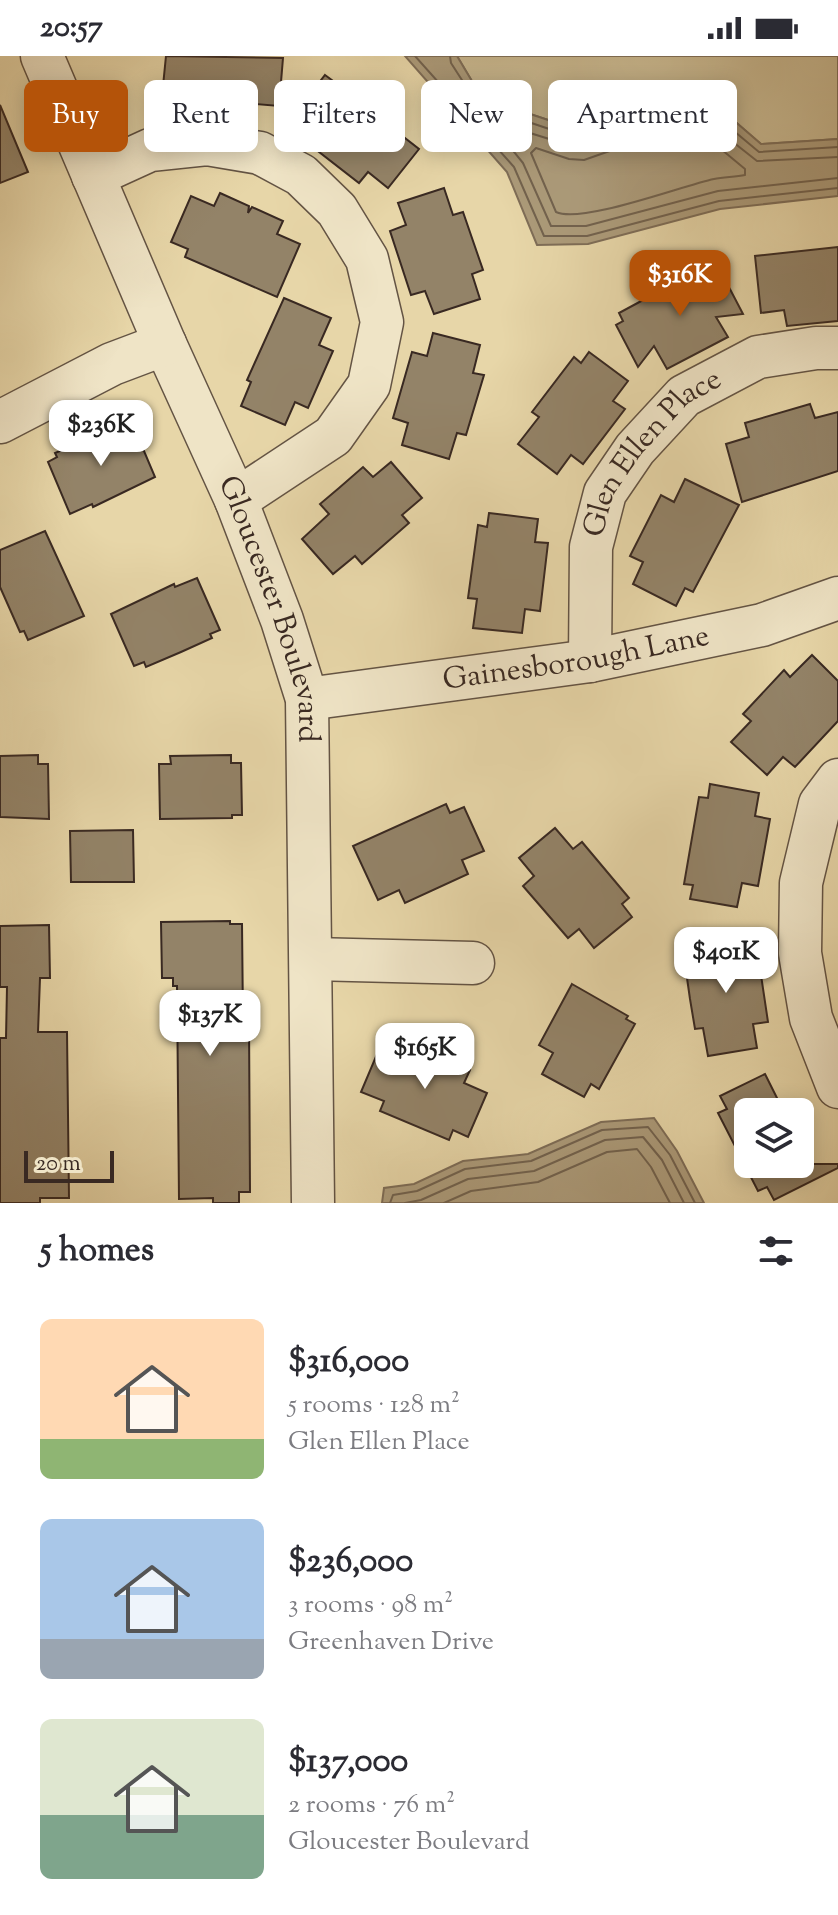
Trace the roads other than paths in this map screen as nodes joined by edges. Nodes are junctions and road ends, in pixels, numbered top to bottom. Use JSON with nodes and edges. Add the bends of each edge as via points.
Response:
{"nodes":[{"id":1,"x":42,"y":56,"type":"edge"},
{"id":2,"x":93,"y":176,"type":"junction"},
{"id":3,"x":165,"y":344,"type":"junction"},
{"id":4,"x":838,"y":348,"type":"edge"},
{"id":5,"x":0,"y":422,"type":"edge"},
{"id":6,"x":236,"y":500,"type":"junction"},
{"id":7,"x":838,"y":598,"type":"edge"},
{"id":8,"x":590,"y":661,"type":"junction"},
{"id":9,"x":307,"y":699,"type":"junction"},
{"id":10,"x":838,"y":780,"type":"edge"},
{"id":11,"x":312,"y":959,"type":"junction"},
{"id":12,"x":473,"y":963,"type":"dead end"},
{"id":13,"x":838,"y":1087,"type":"edge"},
{"id":14,"x":313,"y":1203,"type":"edge"}],
"edges":[{"from":1,"to":2,"type":"street","name":"Gloucester Boulevard"},
{"from":2,"to":3,"type":"street","name":"Gloucester Boulevard"},
{"from":2,"to":6,"type":"street","via":[[150,150],[207,144],[260,153],[301,175],[337,210],[367,259],[382,322],[369,385],[333,436]]},
{"from":3,"to":5,"type":"street","via":[[112,364]]},
{"from":3,"to":6,"type":"street","name":"Gloucester Boulevard"},
{"from":4,"to":8,"type":"street","name":"Glen Ellen Place","via":[[758,357],[684,396],[635,449],[605,493],[591,547]]},
{"from":6,"to":9,"type":"street","name":"Gloucester Boulevard"},
{"from":7,"to":8,"type":"street","name":"Gainesborough Lane","via":[[762,625]]},
{"from":8,"to":9,"type":"street","name":"Gainesborough Lane"},
{"from":9,"to":11,"type":"street","name":"Gloucester Boulevard"},
{"from":10,"to":13,"type":"street","via":[[820,804],[801,883],[800,953],[811,1018]]},
{"from":11,"to":12,"type":"street"},
{"from":11,"to":14,"type":"street","name":"Gloucester Boulevard"}]}
